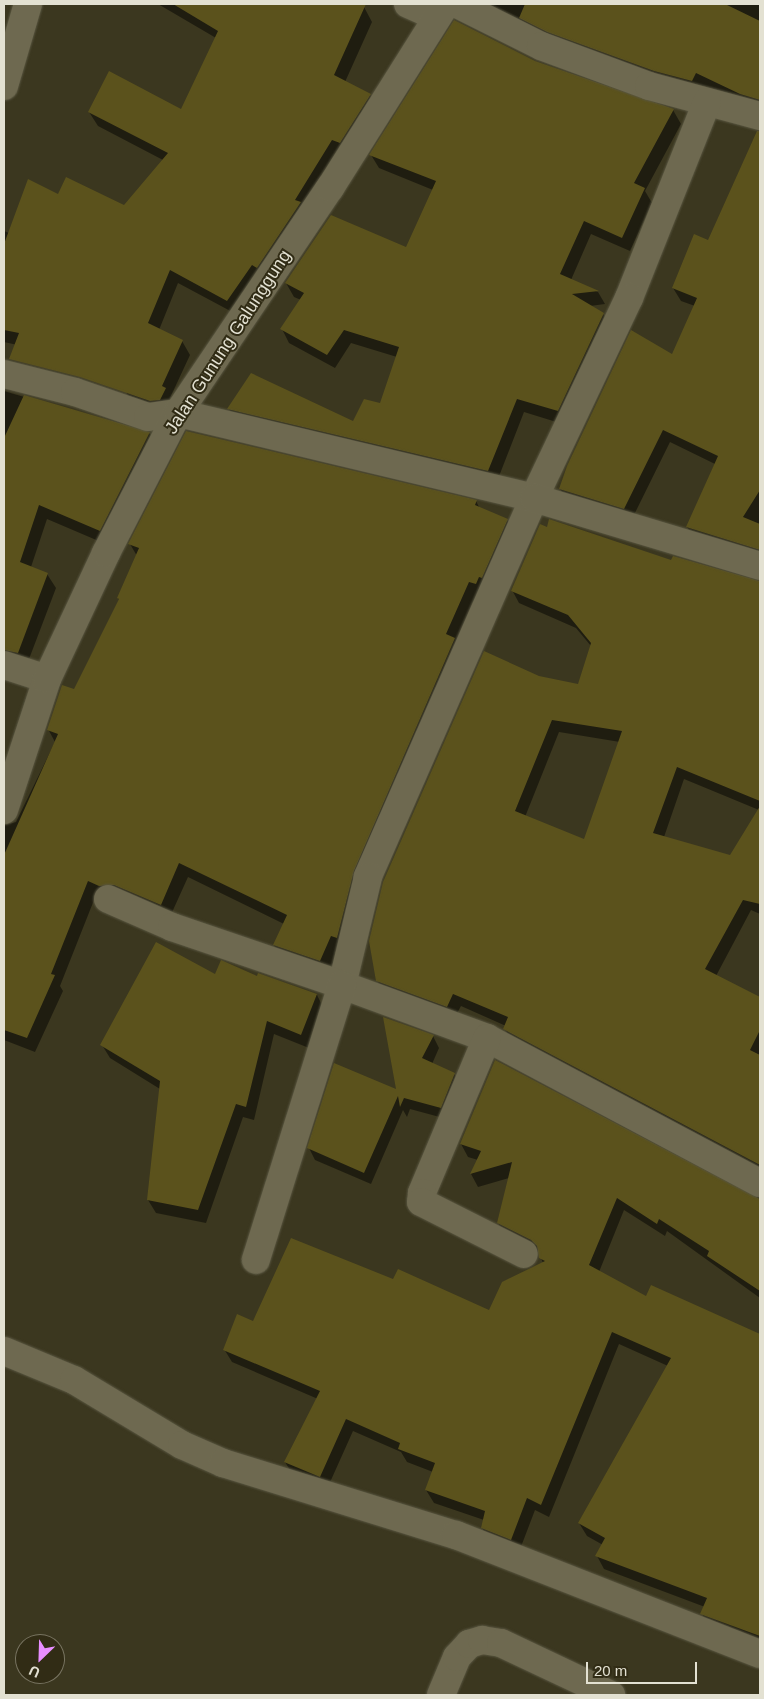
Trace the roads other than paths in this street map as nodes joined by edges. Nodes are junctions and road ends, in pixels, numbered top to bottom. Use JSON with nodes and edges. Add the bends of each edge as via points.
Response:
{"nodes":[{"id":1,"x":28,"y":4,"type":"edge"},
{"id":2,"x":408,"y":4,"type":"edge"},
{"id":3,"x":447,"y":8,"type":"edge"},
{"id":4,"x":4,"y":86,"type":"edge"},
{"id":5,"x":707,"y":102,"type":"junction"},
{"id":6,"x":760,"y":116,"type":"edge"},
{"id":7,"x":4,"y":374,"type":"edge"},
{"id":8,"x":178,"y":413,"type":"junction"},
{"id":9,"x":534,"y":498,"type":"junction"},
{"id":10,"x":760,"y":566,"type":"edge"},
{"id":11,"x":4,"y":665,"type":"edge"},
{"id":12,"x":47,"y":679,"type":"junction"},
{"id":13,"x":4,"y":810,"type":"edge"},
{"id":14,"x":108,"y":899,"type":"dead end"},
{"id":15,"x":342,"y":985,"type":"junction"},
{"id":16,"x":487,"y":1038,"type":"junction"},
{"id":17,"x":760,"y":1183,"type":"edge"},
{"id":18,"x":524,"y":1254,"type":"dead end"},
{"id":19,"x":256,"y":1260,"type":"dead end"},
{"id":20,"x":4,"y":1352,"type":"edge"},
{"id":21,"x":760,"y":1654,"type":"edge"},
{"id":22,"x":441,"y":1695,"type":"edge"},
{"id":23,"x":611,"y":1695,"type":"edge"}],
"edges":[{"from":1,"to":4,"type":"street"},
{"from":2,"to":3,"type":"street"},
{"from":3,"to":5,"type":"street","via":[[649,86]]},
{"from":3,"to":8,"type":"street","name":"Jalan Gunung Galunggung"},
{"from":5,"to":6,"type":"street"},
{"from":5,"to":9,"type":"street","via":[[629,298]]},
{"from":7,"to":8,"type":"street","via":[[75,392],[148,417]]},
{"from":8,"to":9,"type":"street"},
{"from":8,"to":12,"type":"street","name":"Jalan Gunung Galunggung","via":[[106,553]]},
{"from":9,"to":10,"type":"street"},
{"from":9,"to":15,"type":"street","via":[[368,877]]},
{"from":11,"to":12,"type":"street"},
{"from":12,"to":13,"type":"street","name":"Jalan Gunung Galunggung"},
{"from":14,"to":15,"type":"street","via":[[172,927]]},
{"from":15,"to":16,"type":"street"},
{"from":15,"to":19,"type":"street"},
{"from":16,"to":17,"type":"street"},
{"from":16,"to":18,"type":"street","via":[[421,1202]]},
{"from":20,"to":21,"type":"street","via":[[74,1380],[182,1444],[223,1463],[456,1535]]},
{"from":22,"to":23,"type":"street","via":[[457,1657],[469,1644],[482,1640],[501,1643]]}]}
